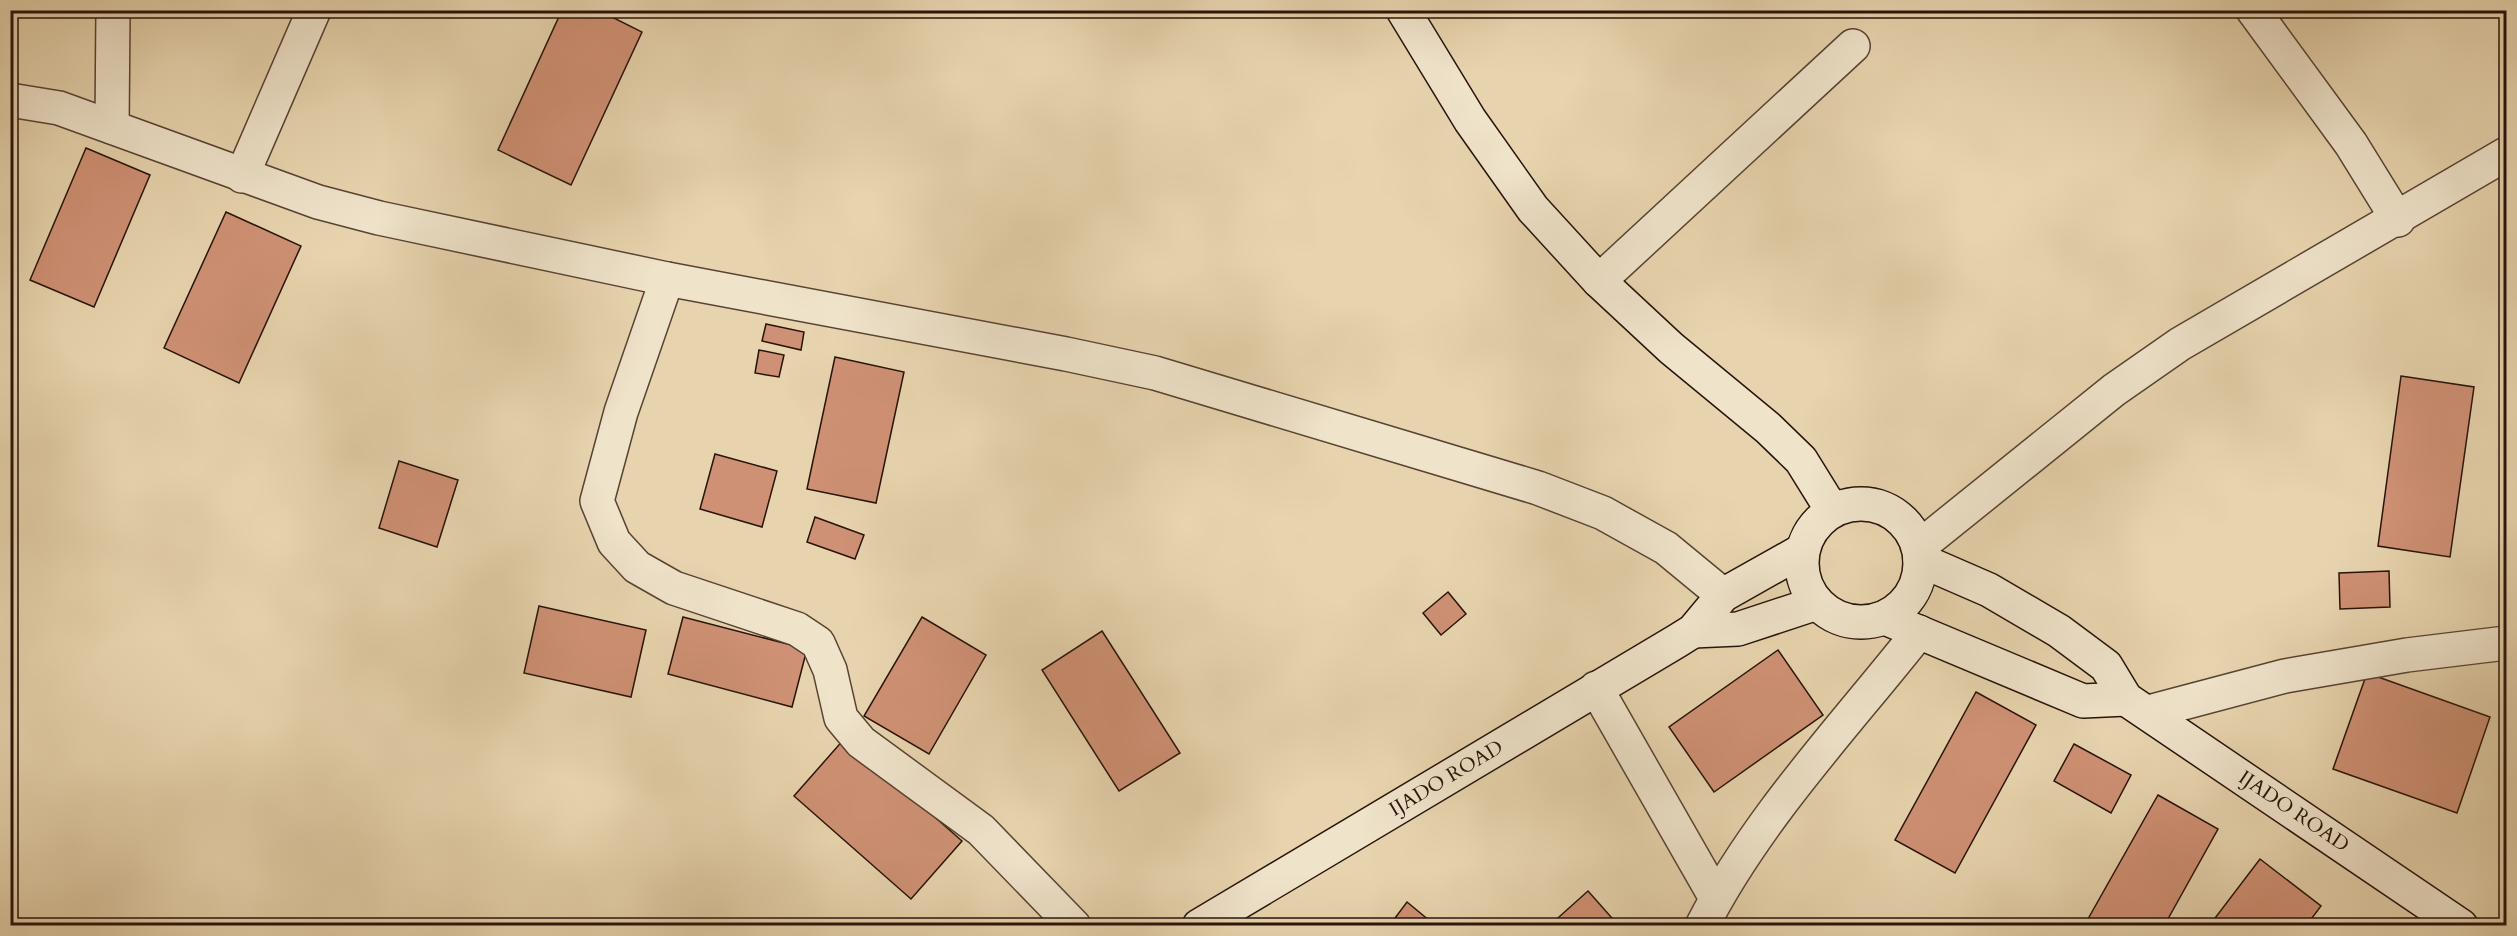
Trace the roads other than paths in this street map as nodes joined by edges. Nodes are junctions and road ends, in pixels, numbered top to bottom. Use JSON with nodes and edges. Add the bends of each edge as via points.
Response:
{"nodes":[{"id":1,"x":113,"y":10,"type":"edge"},
{"id":2,"x":314,"y":10,"type":"edge"},
{"id":3,"x":1403,"y":10,"type":"edge"},
{"id":4,"x":2253,"y":10,"type":"edge"},
{"id":5,"x":1853,"y":46,"type":"dead end"},
{"id":6,"x":10,"y":100,"type":"edge"},
{"id":7,"x":112,"y":127,"type":"junction"},
{"id":8,"x":2506,"y":154,"type":"edge"},
{"id":9,"x":242,"y":176,"type":"junction"},
{"id":10,"x":2398,"y":220,"type":"junction"},
{"id":11,"x":667,"y":279,"type":"junction"},
{"id":12,"x":1599,"y":281,"type":"junction"},
{"id":13,"x":1832,"y":510,"type":"junction"},
{"id":14,"x":1803,"y":550,"type":"junction"},
{"id":15,"x":1919,"y":554,"type":"junction"},
{"id":16,"x":1723,"y":595,"type":"junction"},
{"id":17,"x":1818,"y":603,"type":"junction"},
{"id":18,"x":1885,"y":618,"type":"junction"},
{"id":19,"x":1693,"y":631,"type":"junction"},
{"id":20,"x":1919,"y":632,"type":"junction"},
{"id":21,"x":2506,"y":643,"type":"edge"},
{"id":22,"x":1596,"y":688,"type":"junction"},
{"id":23,"x":2137,"y":706,"type":"junction"},
{"id":24,"x":1709,"y":912,"type":"edge"},
{"id":25,"x":1074,"y":926,"type":"edge"},
{"id":26,"x":1199,"y":926,"type":"edge"},
{"id":27,"x":2461,"y":926,"type":"edge"}],
"edges":[{"from":1,"to":7,"type":"street"},
{"from":2,"to":9,"type":"street"},
{"from":3,"to":12,"type":"street","via":[[1470,120],[1533,209]]},
{"from":4,"to":10,"type":"street","via":[[2351,144]]},
{"from":5,"to":12,"type":"street"},
{"from":6,"to":7,"type":"street","via":[[59,108]]},
{"from":7,"to":9,"type":"street"},
{"from":8,"to":10,"type":"street"},
{"from":9,"to":11,"type":"street","via":[[379,218]]},
{"from":10,"to":15,"type":"street","via":[[2162,357],[2114,390]]},
{"from":11,"to":16,"type":"street","via":[[1155,373],[1538,488],[1603,513],[1666,548]]},
{"from":11,"to":25,"type":"street","via":[[621,412],[597,501],[614,542],[637,567],[674,588],[797,629],[818,643],[830,670],[841,718],[861,742],[981,830]]},
{"from":12,"to":13,"type":"street","via":[[1793,452]]},
{"from":13,"to":14,"type":"street","via":[[1817,523]]},
{"from":13,"to":15,"type":"street","via":[[1866,503],[1883,507],[1910,530]]},
{"from":14,"to":16,"type":"street","name":"IJADO ROAD"},
{"from":14,"to":17,"type":"street","via":[[1802,569],[1807,587]]},
{"from":15,"to":18,"type":"street","via":[[1915,589],[1903,606]]},
{"from":15,"to":23,"type":"street","name":"IJADO ROAD","via":[[2060,631],[2106,666]]},
{"from":16,"to":19,"type":"street","name":"IJADO ROAD"},
{"from":17,"to":18,"type":"street","via":[[1849,621]]},
{"from":17,"to":19,"type":"street","name":"IJADO ROAD","via":[[1738,629]]},
{"from":18,"to":20,"type":"street"},
{"from":19,"to":22,"type":"street","name":"IJADO ROAD"},
{"from":20,"to":23,"type":"street","via":[[2083,701]]},
{"from":20,"to":24,"type":"street","via":[[1771,816]]},
{"from":21,"to":23,"type":"street","via":[[2407,655]]},
{"from":22,"to":24,"type":"street"},
{"from":22,"to":26,"type":"street","name":"IJADO ROAD"},
{"from":23,"to":27,"type":"street","name":"IJADO ROAD"}]}
